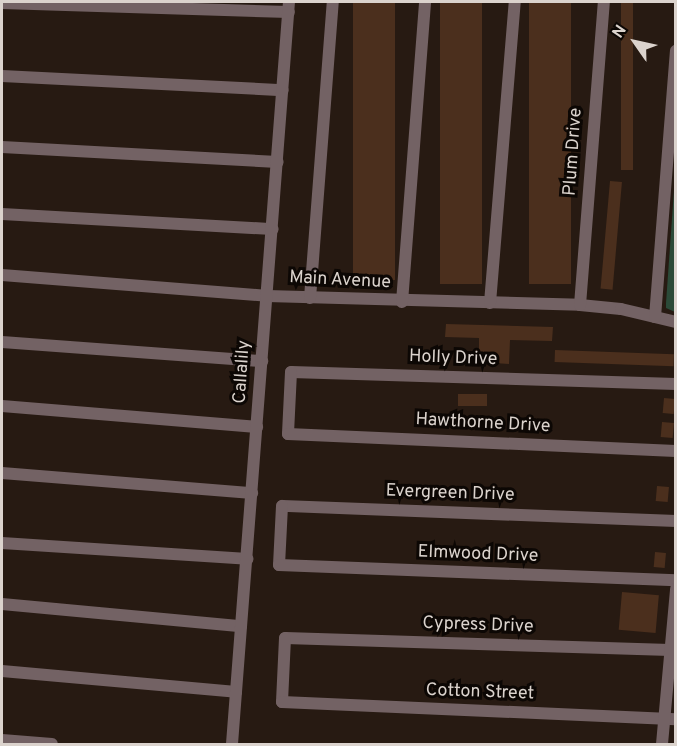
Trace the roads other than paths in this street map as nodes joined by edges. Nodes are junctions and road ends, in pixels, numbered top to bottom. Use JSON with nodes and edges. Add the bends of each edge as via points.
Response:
{"nodes":[{"id":1,"x":333,"y":2,"type":"edge"},
{"id":2,"x":425,"y":2,"type":"edge"},
{"id":3,"x":515,"y":2,"type":"edge"},
{"id":4,"x":604,"y":2,"type":"edge"},
{"id":5,"x":2,"y":3,"type":"edge"},
{"id":6,"x":289,"y":7,"type":"edge"},
{"id":7,"x":675,"y":51,"type":"edge"},
{"id":8,"x":2,"y":76,"type":"edge"},
{"id":9,"x":283,"y":90,"type":"junction"},
{"id":10,"x":674,"y":93,"type":"edge"},
{"id":11,"x":2,"y":147,"type":"edge"},
{"id":12,"x":278,"y":162,"type":"junction"},
{"id":13,"x":2,"y":214,"type":"edge"},
{"id":14,"x":273,"y":229,"type":"junction"},
{"id":15,"x":2,"y":275,"type":"edge"},
{"id":16,"x":267,"y":296,"type":"junction"},
{"id":17,"x":310,"y":298,"type":"junction"},
{"id":18,"x":402,"y":302,"type":"junction"},
{"id":19,"x":490,"y":303,"type":"junction"},
{"id":20,"x":580,"y":305,"type":"junction"},
{"id":21,"x":655,"y":317,"type":"junction"},
{"id":22,"x":675,"y":322,"type":"edge"},
{"id":23,"x":2,"y":342,"type":"edge"},
{"id":24,"x":262,"y":361,"type":"junction"},
{"id":25,"x":675,"y":384,"type":"edge"},
{"id":26,"x":2,"y":406,"type":"edge"},
{"id":27,"x":257,"y":427,"type":"junction"},
{"id":28,"x":288,"y":434,"type":"joint"},
{"id":29,"x":675,"y":451,"type":"edge"},
{"id":30,"x":2,"y":473,"type":"edge"},
{"id":31,"x":252,"y":493,"type":"junction"},
{"id":32,"x":675,"y":521,"type":"edge"},
{"id":33,"x":2,"y":543,"type":"edge"},
{"id":34,"x":247,"y":559,"type":"junction"},
{"id":35,"x":279,"y":565,"type":"joint"},
{"id":36,"x":675,"y":580,"type":"edge"},
{"id":37,"x":675,"y":589,"type":"edge"},
{"id":38,"x":2,"y":604,"type":"edge"},
{"id":39,"x":241,"y":626,"type":"junction"},
{"id":40,"x":670,"y":650,"type":"junction"},
{"id":41,"x":2,"y":671,"type":"edge"},
{"id":42,"x":236,"y":692,"type":"junction"},
{"id":43,"x":282,"y":702,"type":"joint"},
{"id":44,"x":670,"y":719,"type":"edge"},
{"id":45,"x":2,"y":740,"type":"edge"},
{"id":46,"x":52,"y":744,"type":"edge"},
{"id":47,"x":232,"y":744,"type":"edge"},
{"id":48,"x":662,"y":744,"type":"edge"}],
"edges":[{"from":1,"to":17,"type":"street"},
{"from":2,"to":18,"type":"street"},
{"from":3,"to":19,"type":"street"},
{"from":4,"to":20,"type":"street","name":"Plum Drive"},
{"from":5,"to":6,"type":"street"},
{"from":6,"to":9,"type":"street","name":"Callalily"},
{"from":7,"to":10,"type":"street"},
{"from":8,"to":9,"type":"street"},
{"from":9,"to":12,"type":"street","name":"Callalily"},
{"from":10,"to":21,"type":"street"},
{"from":11,"to":12,"type":"street"},
{"from":12,"to":14,"type":"street","name":"Callalily"},
{"from":13,"to":14,"type":"street"},
{"from":14,"to":16,"type":"street","name":"Callalily"},
{"from":15,"to":16,"type":"street","name":"Main Avenue"},
{"from":16,"to":17,"type":"street","name":"Main Avenue"},
{"from":16,"to":24,"type":"street","name":"Callalily"},
{"from":17,"to":18,"type":"street","name":"Main Avenue"},
{"from":18,"to":19,"type":"street","name":"Main Avenue"},
{"from":19,"to":20,"type":"street","name":"Main Avenue"},
{"from":20,"to":21,"type":"street","name":"Main Avenue"},
{"from":21,"to":22,"type":"street","name":"Main Avenue"},
{"from":23,"to":24,"type":"street"},
{"from":24,"to":27,"type":"street","name":"Callalily"},
{"from":25,"to":28,"type":"street","name":"Holly Drive","via":[[291,372]]},
{"from":26,"to":27,"type":"street"},
{"from":27,"to":31,"type":"street","name":"Callalily"},
{"from":28,"to":29,"type":"street","name":"Hawthorne Drive"},
{"from":30,"to":31,"type":"street"},
{"from":31,"to":34,"type":"street","name":"Callalily"},
{"from":32,"to":35,"type":"street","name":"Evergreen Drive","via":[[282,506]]},
{"from":33,"to":34,"type":"street"},
{"from":34,"to":39,"type":"street","name":"Callalily"},
{"from":35,"to":36,"type":"street","name":"Elmwood Drive"},
{"from":37,"to":40,"type":"street"},
{"from":38,"to":39,"type":"street"},
{"from":39,"to":42,"type":"street","name":"Callalily"},
{"from":40,"to":43,"type":"street","name":"Cypress Drive","via":[[285,638]]},
{"from":40,"to":44,"type":"street"},
{"from":41,"to":42,"type":"street"},
{"from":42,"to":47,"type":"street","name":"Callalily"},
{"from":43,"to":44,"type":"street","name":"Cotton Street"},
{"from":44,"to":48,"type":"street"},
{"from":45,"to":46,"type":"street"}]}
